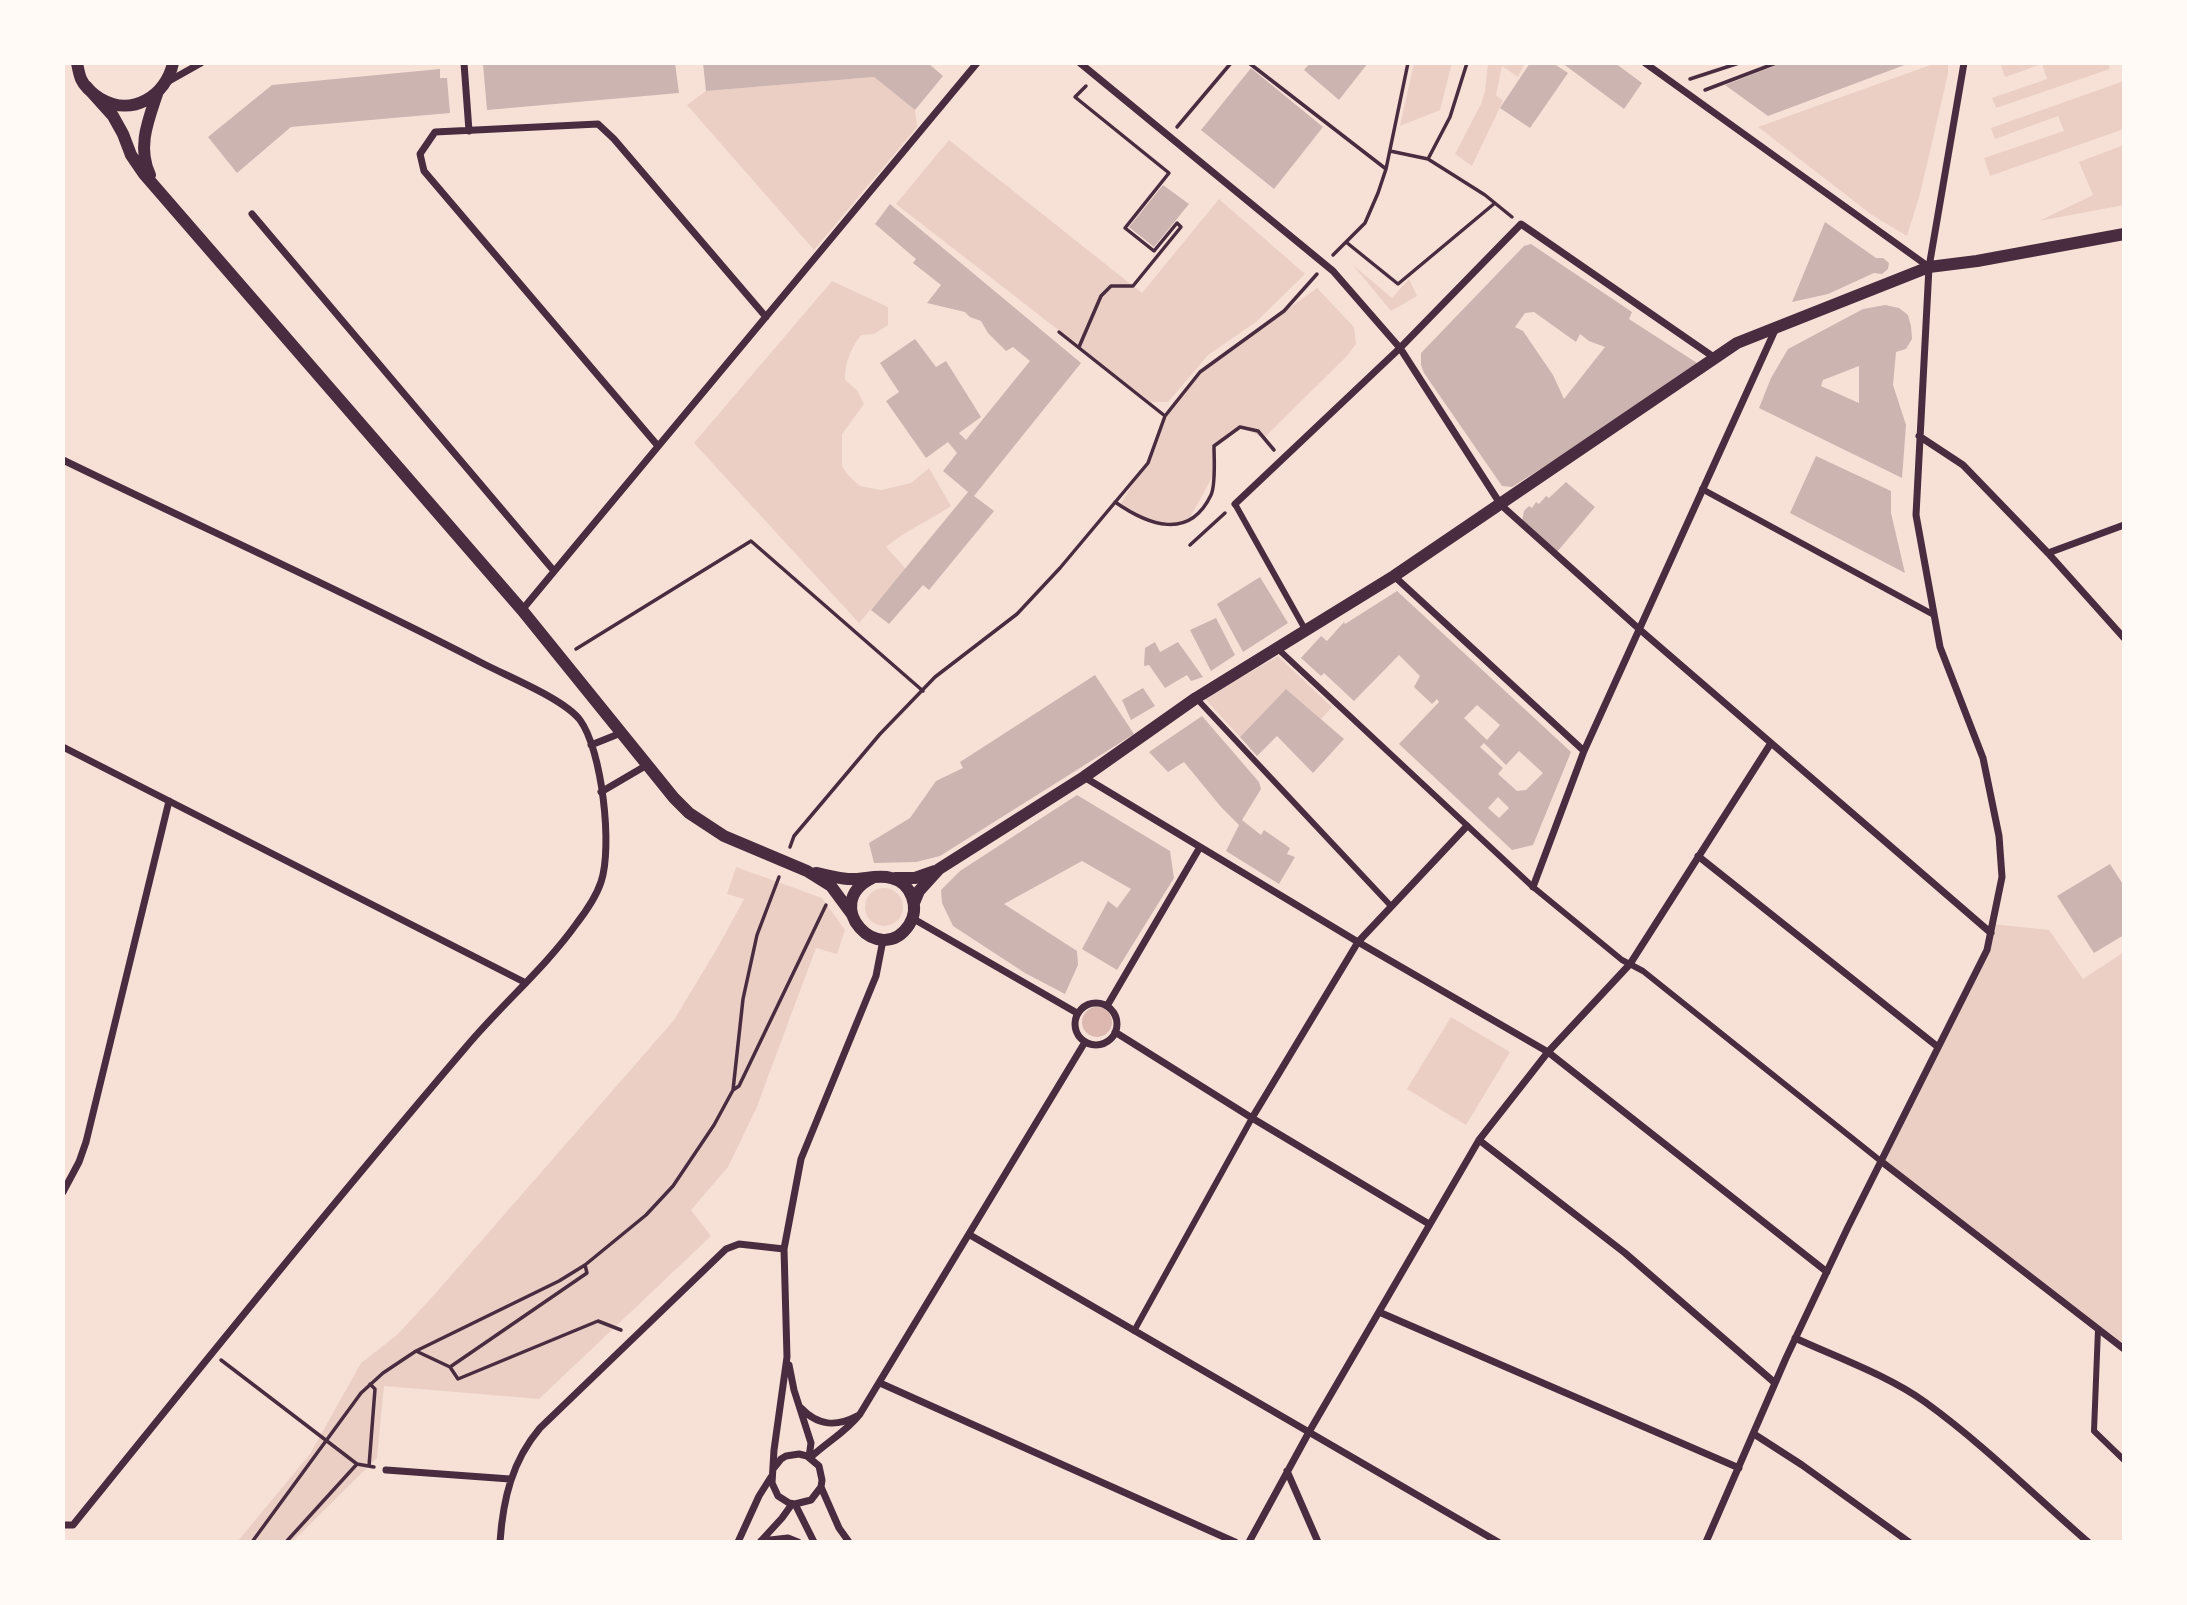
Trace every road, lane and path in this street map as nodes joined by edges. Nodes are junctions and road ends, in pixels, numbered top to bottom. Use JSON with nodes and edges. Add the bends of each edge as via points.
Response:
{"nodes":[{"id":1,"x":173,"y":63,"type":"edge"},
{"id":2,"x":201,"y":63,"type":"edge"},
{"id":3,"x":464,"y":63,"type":"edge"},
{"id":4,"x":977,"y":63,"type":"edge"},
{"id":5,"x":1080,"y":63,"type":"edge"},
{"id":6,"x":1231,"y":63,"type":"edge"},
{"id":7,"x":1249,"y":63,"type":"edge"},
{"id":8,"x":1408,"y":63,"type":"edge"},
{"id":9,"x":1467,"y":63,"type":"edge"},
{"id":10,"x":1645,"y":63,"type":"edge"},
{"id":11,"x":1738,"y":63,"type":"edge"},
{"id":12,"x":1776,"y":63,"type":"edge"},
{"id":13,"x":1964,"y":63,"type":"edge"},
{"id":14,"x":77,"y":65,"type":"edge"},
{"id":15,"x":1095,"y":76,"type":"junction"},
{"id":16,"x":1675,"y":85,"type":"junction"},
{"id":17,"x":86,"y":86,"type":"junction"},
{"id":18,"x":161,"y":89,"type":"junction"},
{"id":19,"x":1690,"y":95,"type":"junction"},
{"id":20,"x":469,"y":131,"type":"junction"},
{"id":21,"x":1169,"y":136,"type":"junction"},
{"id":22,"x":1390,"y":151,"type":"junction"},
{"id":23,"x":1427,"y":159,"type":"junction"},
{"id":24,"x":1386,"y":169,"type":"junction"},
{"id":25,"x":155,"y":185,"type":"junction"},
{"id":26,"x":1495,"y":203,"type":"junction"},
{"id":27,"x":252,"y":214,"type":"dead end"},
{"id":28,"x":1521,"y":224,"type":"junction"},
{"id":29,"x":2124,"y":234,"type":"edge"},
{"id":30,"x":1346,"y":242,"type":"junction"},
{"id":31,"x":1325,"y":264,"type":"junction"},
{"id":32,"x":1929,"y":267,"type":"junction"},
{"id":33,"x":766,"y":317,"type":"junction"},
{"id":34,"x":1776,"y":327,"type":"junction"},
{"id":35,"x":1059,"y":332,"type":"dead end"},
{"id":36,"x":1079,"y":347,"type":"junction"},
{"id":37,"x":1400,"y":348,"type":"junction"},
{"id":38,"x":1715,"y":359,"type":"junction"},
{"id":39,"x":1165,"y":416,"type":"junction"},
{"id":40,"x":1919,"y":436,"type":"junction"},
{"id":41,"x":658,"y":446,"type":"junction"},
{"id":42,"x":1282,"y":459,"type":"junction"},
{"id":43,"x":63,"y":460,"type":"edge"},
{"id":44,"x":1702,"y":489,"type":"junction"},
{"id":45,"x":1115,"y":502,"type":"junction"},
{"id":46,"x":1235,"y":504,"type":"junction"},
{"id":47,"x":1501,"y":505,"type":"junction"},
{"id":48,"x":2124,"y":525,"type":"edge"},
{"id":49,"x":1190,"y":545,"type":"dead end"},
{"id":50,"x":2049,"y":553,"type":"junction"},
{"id":51,"x":554,"y":571,"type":"junction"},
{"id":52,"x":1394,"y":576,"type":"junction"},
{"id":53,"x":522,"y":611,"type":"junction"},
{"id":54,"x":1934,"y":615,"type":"junction"},
{"id":55,"x":1638,"y":628,"type":"junction"},
{"id":56,"x":1307,"y":631,"type":"junction"},
{"id":57,"x":2124,"y":638,"type":"edge"},
{"id":58,"x":576,"y":649,"type":"dead end"},
{"id":59,"x":1278,"y":649,"type":"junction"},
{"id":60,"x":923,"y":691,"type":"junction"},
{"id":61,"x":1196,"y":698,"type":"junction"},
{"id":62,"x":621,"y":733,"type":"junction"},
{"id":63,"x":1771,"y":743,"type":"junction"},
{"id":64,"x":591,"y":745,"type":"junction"},
{"id":65,"x":63,"y":747,"type":"edge"},
{"id":66,"x":1584,"y":751,"type":"junction"},
{"id":67,"x":647,"y":765,"type":"junction"},
{"id":68,"x":1084,"y":776,"type":"junction"},
{"id":69,"x":601,"y":792,"type":"junction"},
{"id":70,"x":169,"y":801,"type":"junction"},
{"id":71,"x":1467,"y":825,"type":"junction"},
{"id":72,"x":1200,"y":847,"type":"junction"},
{"id":73,"x":790,"y":848,"type":"dead end"},
{"id":74,"x":1698,"y":856,"type":"junction"},
{"id":75,"x":939,"y":869,"type":"junction"},
{"id":76,"x":803,"y":870,"type":"junction"},
{"id":77,"x":781,"y":872,"type":"dead end"},
{"id":78,"x":872,"y":878,"type":"junction"},
{"id":79,"x":892,"y":878,"type":"junction"},
{"id":80,"x":1532,"y":887,"type":"junction"},
{"id":81,"x":828,"y":901,"type":"dead end"},
{"id":82,"x":914,"y":904,"type":"junction"},
{"id":83,"x":1391,"y":906,"type":"junction"},
{"id":84,"x":851,"y":913,"type":"junction"},
{"id":85,"x":912,"y":918,"type":"junction"},
{"id":86,"x":1991,"y":933,"type":"junction"},
{"id":87,"x":883,"y":940,"type":"junction"},
{"id":88,"x":1358,"y":942,"type":"junction"},
{"id":89,"x":1630,"y":964,"type":"junction"},
{"id":90,"x":526,"y":983,"type":"junction"},
{"id":91,"x":1107,"y":1006,"type":"junction"},
{"id":92,"x":1077,"y":1013,"type":"junction"},
{"id":93,"x":1115,"y":1032,"type":"junction"},
{"id":94,"x":1085,"y":1042,"type":"junction"},
{"id":95,"x":1938,"y":1047,"type":"junction"},
{"id":96,"x":1548,"y":1052,"type":"junction"},
{"id":97,"x":733,"y":1090,"type":"junction"},
{"id":98,"x":1252,"y":1118,"type":"junction"},
{"id":99,"x":1479,"y":1140,"type":"junction"},
{"id":100,"x":1882,"y":1162,"type":"junction"},
{"id":101,"x":63,"y":1192,"type":"edge"},
{"id":102,"x":1429,"y":1224,"type":"junction"},
{"id":103,"x":970,"y":1235,"type":"junction"},
{"id":104,"x":784,"y":1249,"type":"junction"},
{"id":105,"x":584,"y":1265,"type":"junction"},
{"id":106,"x":1827,"y":1272,"type":"junction"},
{"id":107,"x":1379,"y":1312,"type":"junction"},
{"id":108,"x":2098,"y":1329,"type":"junction"},
{"id":109,"x":1134,"y":1331,"type":"junction"},
{"id":110,"x":636,"y":1335,"type":"junction"},
{"id":111,"x":1795,"y":1338,"type":"junction"},
{"id":112,"x":2124,"y":1349,"type":"edge"},
{"id":113,"x":416,"y":1351,"type":"junction"},
{"id":114,"x":787,"y":1357,"type":"junction"},
{"id":115,"x":450,"y":1367,"type":"junction"},
{"id":116,"x":232,"y":1368,"type":"dead end"},
{"id":117,"x":880,"y":1383,"type":"junction"},
{"id":118,"x":1776,"y":1383,"type":"junction"},
{"id":119,"x":370,"y":1384,"type":"junction"},
{"id":120,"x":799,"y":1405,"type":"junction"},
{"id":121,"x":860,"y":1414,"type":"junction"},
{"id":122,"x":1309,"y":1432,"type":"junction"},
{"id":123,"x":1754,"y":1434,"type":"junction"},
{"id":124,"x":810,"y":1457,"type":"junction"},
{"id":125,"x":2124,"y":1460,"type":"edge"},
{"id":126,"x":357,"y":1464,"type":"junction"},
{"id":127,"x":369,"y":1466,"type":"junction"},
{"id":128,"x":1739,"y":1468,"type":"junction"},
{"id":129,"x":386,"y":1470,"type":"joint"},
{"id":130,"x":1287,"y":1471,"type":"junction"},
{"id":131,"x":772,"y":1473,"type":"junction"},
{"id":132,"x":510,"y":1479,"type":"junction"},
{"id":133,"x":821,"y":1487,"type":"junction"},
{"id":134,"x":794,"y":1504,"type":"junction"},
{"id":135,"x":63,"y":1525,"type":"edge"},
{"id":136,"x":760,"y":1541,"type":"edge"},
{"id":137,"x":252,"y":1542,"type":"edge"},
{"id":138,"x":286,"y":1542,"type":"edge"},
{"id":139,"x":499,"y":1542,"type":"edge"},
{"id":140,"x":738,"y":1542,"type":"edge"},
{"id":141,"x":798,"y":1542,"type":"edge"},
{"id":142,"x":814,"y":1542,"type":"edge"},
{"id":143,"x":849,"y":1542,"type":"edge"},
{"id":144,"x":1235,"y":1542,"type":"edge"},
{"id":145,"x":1249,"y":1542,"type":"edge"},
{"id":146,"x":1318,"y":1542,"type":"edge"},
{"id":147,"x":1497,"y":1542,"type":"edge"},
{"id":148,"x":1706,"y":1542,"type":"edge"},
{"id":149,"x":1909,"y":1542,"type":"edge"},
{"id":150,"x":2088,"y":1542,"type":"edge"}],
"edges":[{"from":1,"to":18,"type":"street"},
{"from":2,"to":18,"type":"street"},
{"from":3,"to":20,"type":"street"},
{"from":4,"to":33,"type":"street"},
{"from":5,"to":15,"type":"street"},
{"from":6,"to":21,"type":"path"},
{"from":7,"to":24,"type":"path"},
{"from":8,"to":22,"type":"path"},
{"from":9,"to":23,"type":"path","via":[[1450,117]]},
{"from":10,"to":16,"type":"street"},
{"from":11,"to":16,"type":"path"},
{"from":12,"to":19,"type":"path"},
{"from":13,"to":32,"type":"street"},
{"from":14,"to":17,"type":"street"},
{"from":15,"to":21,"type":"street"},
{"from":15,"to":36,"type":"path","via":[[1075,97],[1169,173],[1125,228],[1154,251],[1177,223],[1181,227],[1133,286],[1111,286],[1101,296]]},
{"from":16,"to":19,"type":"street"},
{"from":17,"to":18,"type":"street","via":[[108,103],[123,106],[146,101]]},
{"from":17,"to":25,"type":"street","via":[[113,116],[131,155]]},
{"from":18,"to":25,"type":"street","via":[[144,139],[145,164]]},
{"from":19,"to":32,"type":"street"},
{"from":20,"to":33,"type":"street","via":[[598,124]]},
{"from":20,"to":41,"type":"street","via":[[435,132],[420,154],[424,171]]},
{"from":21,"to":31,"type":"street"},
{"from":22,"to":23,"type":"path"},
{"from":22,"to":24,"type":"path"},
{"from":23,"to":26,"type":"path"},
{"from":24,"to":30,"type":"path","via":[[1365,223]]},
{"from":25,"to":53,"type":"street"},
{"from":26,"to":28,"type":"path"},
{"from":26,"to":30,"type":"path","via":[[1398,285]]},
{"from":27,"to":51,"type":"street"},
{"from":28,"to":37,"type":"street"},
{"from":28,"to":38,"type":"street"},
{"from":29,"to":32,"type":"street"},
{"from":30,"to":31,"type":"path"},
{"from":31,"to":37,"type":"street"},
{"from":31,"to":39,"type":"path","via":[[1284,311],[1200,372]]},
{"from":32,"to":34,"type":"street"},
{"from":32,"to":40,"type":"street"},
{"from":33,"to":41,"type":"street"},
{"from":34,"to":38,"type":"street"},
{"from":34,"to":44,"type":"street"},
{"from":35,"to":36,"type":"path"},
{"from":36,"to":39,"type":"path"},
{"from":37,"to":42,"type":"street"},
{"from":37,"to":47,"type":"street"},
{"from":38,"to":47,"type":"street"},
{"from":39,"to":45,"type":"path","via":[[1148,463]]},
{"from":40,"to":50,"type":"street","via":[[1962,465]]},
{"from":40,"to":54,"type":"street","via":[[1916,515]]},
{"from":41,"to":51,"type":"street"},
{"from":42,"to":45,"type":"path","via":[[1258,431],[1240,427],[1214,446],[1212,493],[1187,523],[1163,526]]},
{"from":42,"to":46,"type":"street"},
{"from":43,"to":64,"type":"street","via":[[440,641],[562,705],[579,718]]},
{"from":44,"to":54,"type":"street"},
{"from":44,"to":55,"type":"street"},
{"from":45,"to":60,"type":"path","via":[[1017,614],[934,677]]},
{"from":46,"to":49,"type":"path"},
{"from":46,"to":56,"type":"street"},
{"from":47,"to":52,"type":"street"},
{"from":47,"to":55,"type":"street"},
{"from":48,"to":50,"type":"street"},
{"from":50,"to":57,"type":"street"},
{"from":51,"to":53,"type":"street"},
{"from":52,"to":56,"type":"street"},
{"from":52,"to":66,"type":"street"},
{"from":53,"to":62,"type":"street"},
{"from":54,"to":86,"type":"street","via":[[1940,647],[1983,758],[1999,836],[2002,877]]},
{"from":55,"to":63,"type":"street"},
{"from":55,"to":66,"type":"street"},
{"from":56,"to":59,"type":"street"},
{"from":58,"to":60,"type":"path","via":[[751,541]]},
{"from":59,"to":61,"type":"street"},
{"from":59,"to":71,"type":"street"},
{"from":60,"to":73,"type":"path","via":[[880,734],[794,836]]},
{"from":61,"to":68,"type":"street"},
{"from":61,"to":83,"type":"street"},
{"from":62,"to":64,"type":"street"},
{"from":62,"to":67,"type":"street"},
{"from":63,"to":74,"type":"street"},
{"from":63,"to":86,"type":"street"},
{"from":64,"to":69,"type":"street"},
{"from":65,"to":70,"type":"street"},
{"from":66,"to":80,"type":"street"},
{"from":67,"to":69,"type":"street"},
{"from":67,"to":76,"type":"street","via":[[689,813],[724,836]]},
{"from":68,"to":72,"type":"street"},
{"from":68,"to":75,"type":"street"},
{"from":69,"to":90,"type":"street","via":[[607,855],[602,881],[565,940]]},
{"from":70,"to":90,"type":"street"},
{"from":70,"to":101,"type":"street","via":[[86,1142]]},
{"from":71,"to":80,"type":"street"},
{"from":71,"to":83,"type":"street"},
{"from":72,"to":88,"type":"street"},
{"from":72,"to":91,"type":"street"},
{"from":74,"to":89,"type":"street"},
{"from":74,"to":95,"type":"street"},
{"from":75,"to":79,"type":"street","via":[[915,878]]},
{"from":75,"to":82,"type":"street"},
{"from":76,"to":78,"type":"street","via":[[849,879]]},
{"from":76,"to":84,"type":"street","via":[[831,886]]},
{"from":77,"to":97,"type":"path","via":[[757,935],[743,999]]},
{"from":78,"to":79,"type":"street"},
{"from":78,"to":84,"type":"street","via":[[856,891]]},
{"from":79,"to":82,"type":"street","via":[[906,886]]},
{"from":80,"to":89,"type":"street"},
{"from":81,"to":97,"type":"path","via":[[739,1086]]},
{"from":82,"to":85,"type":"street"},
{"from":83,"to":88,"type":"street"},
{"from":84,"to":87,"type":"street","via":[[860,930]]},
{"from":85,"to":87,"type":"street","via":[[906,930]]},
{"from":85,"to":92,"type":"street"},
{"from":86,"to":95,"type":"street","via":[[1987,950]]},
{"from":87,"to":104,"type":"street","via":[[876,976],[801,1159]]},
{"from":88,"to":96,"type":"street"},
{"from":88,"to":98,"type":"street"},
{"from":89,"to":96,"type":"street"},
{"from":89,"to":100,"type":"street"},
{"from":90,"to":135,"type":"street","via":[[435,1084],[73,1524]]},
{"from":91,"to":92,"type":"street","via":[[1091,1003]]},
{"from":91,"to":93,"type":"street","via":[[1117,1020]]},
{"from":92,"to":94,"type":"street","via":[[1076,1032]]},
{"from":93,"to":94,"type":"street","via":[[1102,1044]]},
{"from":93,"to":98,"type":"street"},
{"from":94,"to":103,"type":"street"},
{"from":95,"to":100,"type":"street"},
{"from":96,"to":99,"type":"street"},
{"from":96,"to":106,"type":"street"},
{"from":97,"to":105,"type":"path","via":[[673,1186],[646,1215]]},
{"from":98,"to":102,"type":"street"},
{"from":98,"to":109,"type":"street"},
{"from":99,"to":102,"type":"street"},
{"from":99,"to":118,"type":"street","via":[[1625,1253]]},
{"from":100,"to":106,"type":"street"},
{"from":100,"to":108,"type":"street"},
{"from":102,"to":107,"type":"street"},
{"from":103,"to":109,"type":"street"},
{"from":103,"to":117,"type":"street"},
{"from":104,"to":110,"type":"street","via":[[731,1246]]},
{"from":104,"to":114,"type":"street"},
{"from":105,"to":113,"type":"path"},
{"from":105,"to":115,"type":"path","via":[[587,1273]]},
{"from":106,"to":111,"type":"street"},
{"from":107,"to":122,"type":"street"},
{"from":107,"to":128,"type":"street"},
{"from":108,"to":112,"type":"street"},
{"from":108,"to":125,"type":"street","via":[[2094,1431]]},
{"from":109,"to":122,"type":"street"},
{"from":110,"to":115,"type":"path","via":[[598,1321],[458,1379]]},
{"from":110,"to":132,"type":"street","via":[[540,1428]]},
{"from":111,"to":118,"type":"street"},
{"from":111,"to":150,"type":"street","via":[[1923,1401]]},
{"from":113,"to":115,"type":"path"},
{"from":113,"to":119,"type":"path"},
{"from":114,"to":120,"type":"street"},
{"from":114,"to":131,"type":"street"},
{"from":116,"to":126,"type":"path"},
{"from":117,"to":121,"type":"street"},
{"from":117,"to":144,"type":"street"},
{"from":118,"to":123,"type":"street"},
{"from":119,"to":127,"type":"path","via":[[375,1389]]},
{"from":119,"to":137,"type":"path"},
{"from":120,"to":121,"type":"street","via":[[808,1415],[832,1423]]},
{"from":120,"to":124,"type":"street","via":[[811,1443]]},
{"from":121,"to":124,"type":"street","via":[[847,1430]]},
{"from":122,"to":130,"type":"street"},
{"from":122,"to":147,"type":"street"},
{"from":123,"to":128,"type":"street"},
{"from":123,"to":149,"type":"street"},
{"from":124,"to":131,"type":"street","via":[[786,1456]]},
{"from":124,"to":133,"type":"street","via":[[821,1473]]},
{"from":126,"to":127,"type":"path"},
{"from":126,"to":138,"type":"path"},
{"from":127,"to":129,"type":"path"},
{"from":128,"to":148,"type":"street"},
{"from":129,"to":132,"type":"street"},
{"from":130,"to":145,"type":"street"},
{"from":130,"to":146,"type":"street"},
{"from":131,"to":134,"type":"street","via":[[778,1496]]},
{"from":131,"to":140,"type":"street"},
{"from":132,"to":139,"type":"street"},
{"from":133,"to":134,"type":"street","via":[[811,1500]]},
{"from":133,"to":143,"type":"street"},
{"from":134,"to":136,"type":"street"},
{"from":134,"to":142,"type":"street"},
{"from":136,"to":141,"type":"street","via":[[788,1538]]}]}
